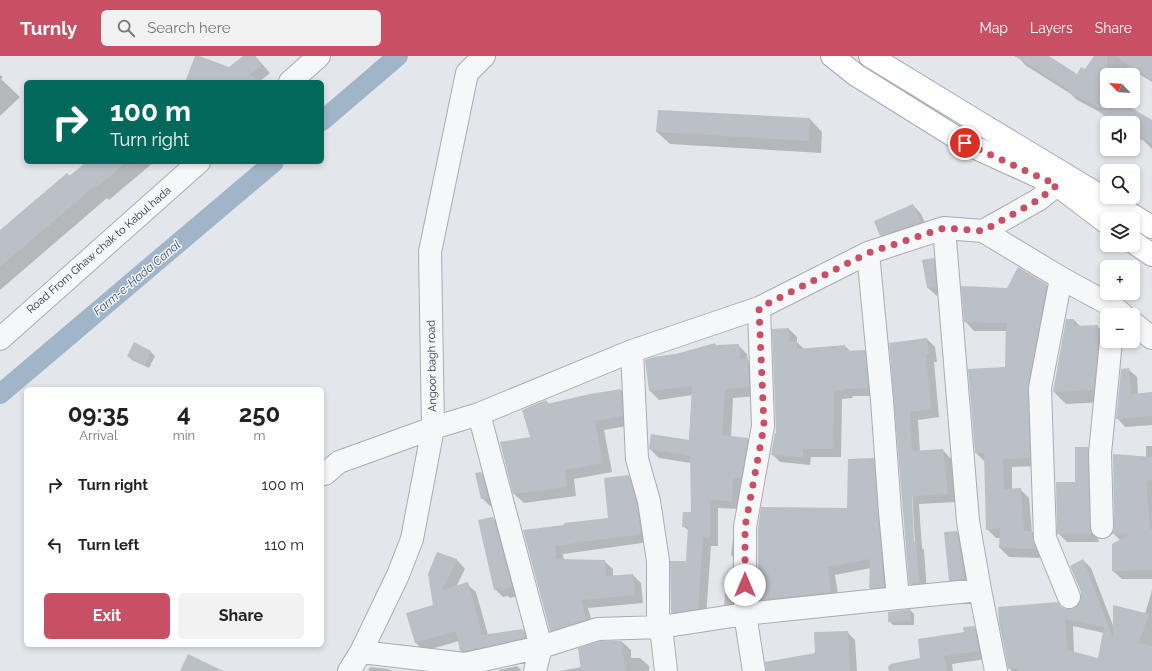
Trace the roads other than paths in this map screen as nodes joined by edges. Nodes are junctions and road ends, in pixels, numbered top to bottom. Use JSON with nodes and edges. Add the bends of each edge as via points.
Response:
{"nodes":[{"id":1,"x":319,"y":56,"type":"edge"},
{"id":2,"x":484,"y":56,"type":"edge"},
{"id":3,"x":832,"y":56,"type":"edge"},
{"id":4,"x":870,"y":56,"type":"edge"},
{"id":5,"x":292,"y":80,"type":"edge"},
{"id":6,"x":197,"y":164,"type":"edge"},
{"id":7,"x":1057,"y":185,"type":"junction"},
{"id":8,"x":1100,"y":218,"type":"edge"},
{"id":9,"x":1152,"y":227,"type":"edge"},
{"id":10,"x":944,"y":228,"type":"junction"},
{"id":11,"x":983,"y":231,"type":"junction"},
{"id":12,"x":1140,"y":247,"type":"edge"},
{"id":13,"x":868,"y":253,"type":"junction"},
{"id":14,"x":1152,"y":255,"type":"edge"},
{"id":15,"x":1061,"y":278,"type":"junction"},
{"id":16,"x":759,"y":308,"type":"junction"},
{"id":17,"x":1110,"y":308,"type":"edge"},
{"id":18,"x":1140,"y":329,"type":"edge"},
{"id":19,"x":1152,"y":338,"type":"edge"},
{"id":20,"x":0,"y":339,"type":"edge"},
{"id":21,"x":1110,"y":348,"type":"edge"},
{"id":22,"x":632,"y":351,"type":"junction"},
{"id":23,"x":479,"y":414,"type":"junction"},
{"id":24,"x":433,"y":428,"type":"junction"},
{"id":25,"x":325,"y":474,"type":"dead end"},
{"id":26,"x":1102,"y":527,"type":"dead end"},
{"id":27,"x":980,"y":590,"type":"junction"},
{"id":28,"x":1069,"y":597,"type":"dead end"},
{"id":29,"x":898,"y":598,"type":"junction"},
{"id":30,"x":745,"y":614,"type":"junction"},
{"id":31,"x":661,"y":627,"type":"junction"},
{"id":32,"x":541,"y":648,"type":"junction"},
{"id":33,"x":361,"y":652,"type":"junction"},
{"id":34,"x":349,"y":671,"type":"edge"},
{"id":35,"x":535,"y":671,"type":"edge"},
{"id":36,"x":666,"y":671,"type":"edge"},
{"id":37,"x":754,"y":671,"type":"edge"},
{"id":38,"x":996,"y":671,"type":"edge"}],
"edges":[{"from":1,"to":5,"type":"street"},
{"from":2,"to":24,"type":"street","name":"Angoor bagh road","via":[[467,73],[430,252]]},
{"from":3,"to":7,"type":"main road","via":[[856,75],[965,143]]},
{"from":4,"to":9,"type":"main road"},
{"from":6,"to":20,"type":"street","name":"Road From Ghaw chak to Kabul hada"},
{"from":7,"to":8,"type":"main road"},
{"from":7,"to":11,"type":"street","via":[[1038,200]]},
{"from":10,"to":11,"type":"street"},
{"from":10,"to":13,"type":"street"},
{"from":10,"to":27,"type":"street","via":[[968,521]]},
{"from":11,"to":15,"type":"street"},
{"from":12,"to":14,"type":"main road"},
{"from":13,"to":16,"type":"street"},
{"from":13,"to":29,"type":"street"},
{"from":15,"to":17,"type":"street"},
{"from":15,"to":28,"type":"street","via":[[1040,388],[1046,538]]},
{"from":16,"to":22,"type":"street"},
{"from":16,"to":30,"type":"street","via":[[764,426],[745,527]]},
{"from":18,"to":19,"type":"street"},
{"from":21,"to":26,"type":"street","via":[[1100,454]]},
{"from":22,"to":23,"type":"street"},
{"from":22,"to":31,"type":"street","via":[[637,459],[649,501],[658,561],[658,614]]},
{"from":23,"to":24,"type":"street"},
{"from":23,"to":32,"type":"street"},
{"from":24,"to":25,"type":"street","via":[[339,462]]},
{"from":24,"to":33,"type":"street","name":"Angoor bagh road","via":[[412,539],[398,576]]},
{"from":27,"to":29,"type":"street"},
{"from":27,"to":38,"type":"street"},
{"from":29,"to":30,"type":"street"},
{"from":30,"to":31,"type":"street"},
{"from":30,"to":37,"type":"street"},
{"from":31,"to":32,"type":"street","via":[[598,629]]},
{"from":31,"to":36,"type":"street"},
{"from":32,"to":33,"type":"street","via":[[465,664]]},
{"from":32,"to":35,"type":"street"},
{"from":33,"to":34,"type":"street","name":"Angoor bagh road"}]}
